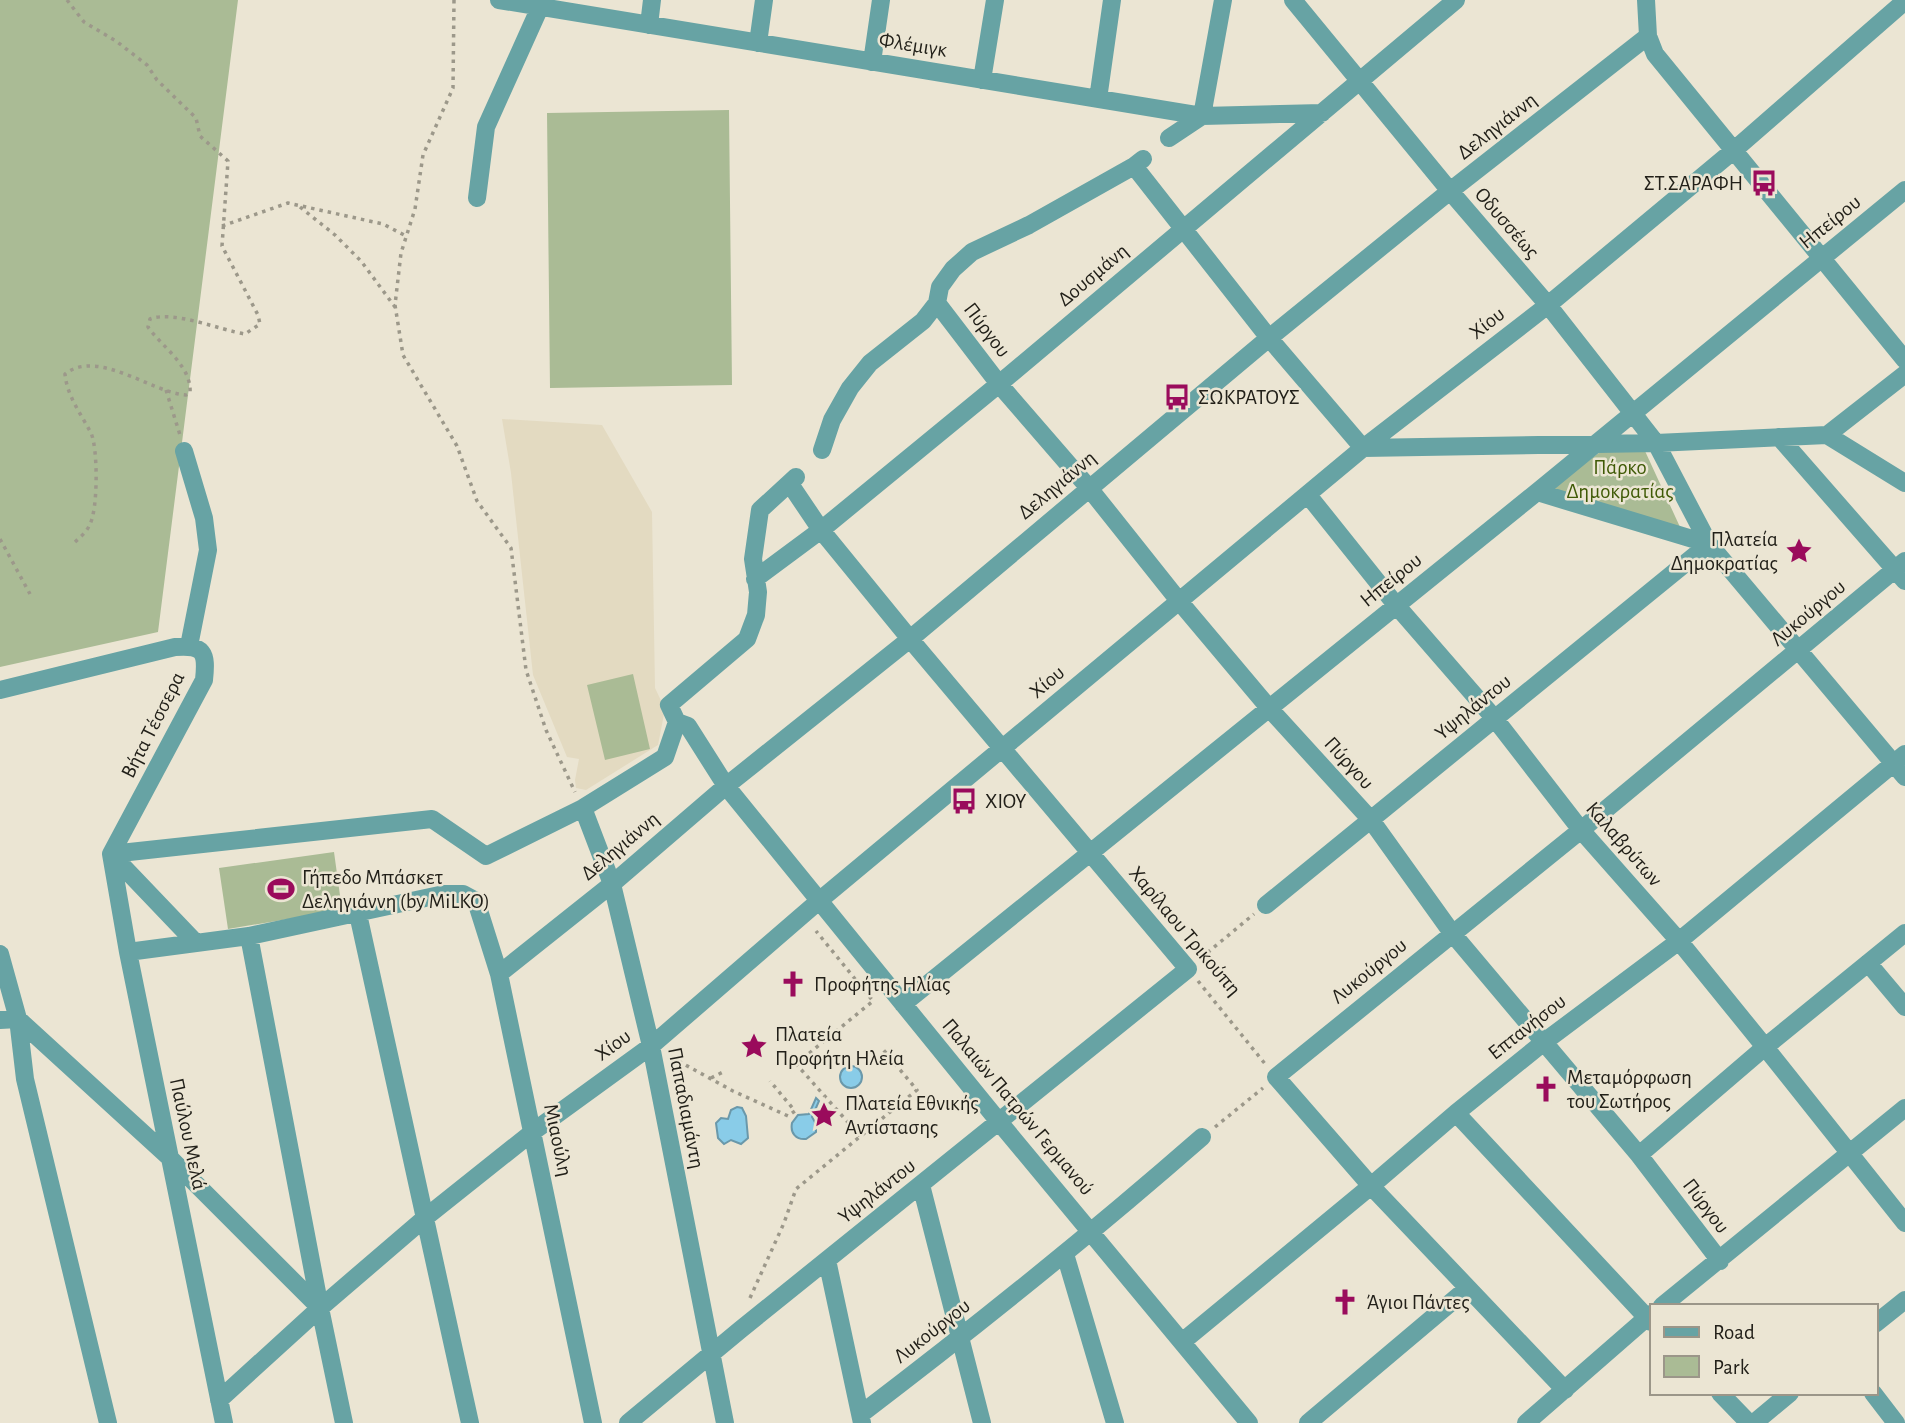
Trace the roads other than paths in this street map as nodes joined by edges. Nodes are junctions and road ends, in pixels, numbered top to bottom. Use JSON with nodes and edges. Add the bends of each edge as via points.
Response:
{"nodes":[{"id":1,"x":499,"y":0,"type":"edge"},
{"id":2,"x":652,"y":0,"type":"edge"},
{"id":3,"x":764,"y":0,"type":"edge"},
{"id":4,"x":881,"y":0,"type":"edge"},
{"id":5,"x":996,"y":0,"type":"edge"},
{"id":6,"x":1112,"y":0,"type":"edge"},
{"id":7,"x":1223,"y":0,"type":"edge"},
{"id":8,"x":1293,"y":0,"type":"edge"},
{"id":9,"x":1456,"y":0,"type":"edge"},
{"id":10,"x":1646,"y":0,"type":"edge"},
{"id":11,"x":1905,"y":1,"type":"edge"},
{"id":12,"x":535,"y":4,"type":"edge"},
{"id":13,"x":649,"y":25,"type":"junction"},
{"id":14,"x":1648,"y":36,"type":"junction"},
{"id":15,"x":758,"y":43,"type":"junction"},
{"id":16,"x":872,"y":62,"type":"junction"},
{"id":17,"x":982,"y":80,"type":"junction"},
{"id":18,"x":1360,"y":81,"type":"junction"},
{"id":19,"x":1098,"y":99,"type":"junction"},
{"id":20,"x":1322,"y":113,"type":"junction"},
{"id":21,"x":1202,"y":116,"type":"junction"},
{"id":22,"x":1169,"y":138,"type":"dead end"},
{"id":23,"x":1733,"y":150,"type":"junction"},
{"id":24,"x":1905,"y":190,"type":"edge"},
{"id":25,"x":1450,"y":191,"type":"junction"},
{"id":26,"x":477,"y":198,"type":"dead end"},
{"id":27,"x":1182,"y":230,"type":"junction"},
{"id":28,"x":1821,"y":259,"type":"junction"},
{"id":29,"x":937,"y":303,"type":"junction"},
{"id":30,"x":1548,"y":305,"type":"junction"},
{"id":31,"x":1269,"y":338,"type":"junction"},
{"id":32,"x":1905,"y":360,"type":"edge"},
{"id":33,"x":1905,"y":373,"type":"edge"},
{"id":34,"x":999,"y":384,"type":"junction"},
{"id":35,"x":1631,"y":413,"type":"junction"},
{"id":36,"x":1827,"y":435,"type":"junction"},
{"id":37,"x":1779,"y":437,"type":"junction"},
{"id":38,"x":1595,"y":443,"type":"junction"},
{"id":39,"x":1656,"y":443,"type":"junction"},
{"id":40,"x":1363,"y":448,"type":"junction"},
{"id":41,"x":822,"y":450,"type":"dead end"},
{"id":42,"x":184,"y":451,"type":"road end"},
{"id":43,"x":1905,"y":483,"type":"edge"},
{"id":44,"x":1089,"y":488,"type":"junction"},
{"id":45,"x":1537,"y":492,"type":"junction"},
{"id":46,"x":1308,"y":495,"type":"junction"},
{"id":47,"x":821,"y":530,"type":"junction"},
{"id":48,"x":1709,"y":544,"type":"junction"},
{"id":49,"x":1902,"y":570,"type":"edge"},
{"id":50,"x":755,"y":579,"type":"junction"},
{"id":51,"x":1179,"y":601,"type":"junction"},
{"id":52,"x":1396,"y":605,"type":"junction"},
{"id":53,"x":910,"y":639,"type":"junction"},
{"id":54,"x":189,"y":646,"type":"junction"},
{"id":55,"x":1798,"y":651,"type":"junction"},
{"id":56,"x":0,"y":690,"type":"edge"},
{"id":57,"x":1269,"y":708,"type":"junction"},
{"id":58,"x":1495,"y":719,"type":"junction"},
{"id":59,"x":677,"y":722,"type":"junction"},
{"id":60,"x":1002,"y":749,"type":"junction"},
{"id":61,"x":1901,"y":765,"type":"edge"},
{"id":62,"x":726,"y":786,"type":"junction"},
{"id":63,"x":583,"y":808,"type":"junction"},
{"id":64,"x":1371,"y":820,"type":"junction"},
{"id":65,"x":1580,"y":830,"type":"junction"},
{"id":66,"x":111,"y":854,"type":"junction"},
{"id":67,"x":1090,"y":854,"type":"junction"},
{"id":68,"x":612,"y":884,"type":"junction"},
{"id":69,"x":820,"y":900,"type":"junction"},
{"id":70,"x":1266,"y":905,"type":"road end"},
{"id":71,"x":358,"y":914,"type":"junction"},
{"id":72,"x":1452,"y":933,"type":"junction"},
{"id":73,"x":1905,"y":933,"type":"edge"},
{"id":74,"x":249,"y":936,"type":"junction"},
{"id":75,"x":1679,"y":941,"type":"junction"},
{"id":76,"x":196,"y":943,"type":"junction"},
{"id":77,"x":128,"y":953,"type":"junction"},
{"id":78,"x":0,"y":954,"type":"edge"},
{"id":79,"x":1868,"y":963,"type":"junction"},
{"id":80,"x":1188,"y":969,"type":"joint"},
{"id":81,"x":499,"y":974,"type":"junction"},
{"id":82,"x":903,"y":1004,"type":"junction"},
{"id":83,"x":1905,"y":1007,"type":"edge"},
{"id":84,"x":9,"y":1020,"type":"edge"},
{"id":85,"x":1544,"y":1042,"type":"junction"},
{"id":86,"x":651,"y":1046,"type":"junction"},
{"id":87,"x":1766,"y":1046,"type":"junction"},
{"id":88,"x":1905,"y":1108,"type":"edge"},
{"id":89,"x":1456,"y":1113,"type":"junction"},
{"id":90,"x":1000,"y":1123,"type":"junction"},
{"id":91,"x":534,"y":1131,"type":"junction"},
{"id":92,"x":1202,"y":1137,"type":"road end"},
{"id":93,"x":1848,"y":1153,"type":"junction"},
{"id":94,"x":1639,"y":1155,"type":"junction"},
{"id":95,"x":170,"y":1157,"type":"junction"},
{"id":96,"x":921,"y":1185,"type":"junction"},
{"id":97,"x":1371,"y":1186,"type":"junction"},
{"id":98,"x":426,"y":1217,"type":"junction"},
{"id":99,"x":1905,"y":1223,"type":"edge"},
{"id":100,"x":1093,"y":1232,"type":"junction"},
{"id":101,"x":1065,"y":1254,"type":"junction"},
{"id":102,"x":827,"y":1259,"type":"junction"},
{"id":103,"x":1720,"y":1261,"type":"junction"},
{"id":104,"x":1468,"y":1288,"type":"junction"},
{"id":105,"x":1905,"y":1300,"type":"edge"},
{"id":106,"x":1665,"y":1304,"type":"edge"},
{"id":107,"x":320,"y":1308,"type":"junction"},
{"id":108,"x":1650,"y":1318,"type":"edge"},
{"id":109,"x":1877,"y":1322,"type":"edge"},
{"id":110,"x":961,"y":1338,"type":"junction"},
{"id":111,"x":1182,"y":1342,"type":"junction"},
{"id":112,"x":710,"y":1354,"type":"junction"},
{"id":113,"x":1565,"y":1390,"type":"junction"},
{"id":114,"x":1722,"y":1395,"type":"edge"},
{"id":115,"x":1787,"y":1395,"type":"edge"},
{"id":116,"x":1875,"y":1395,"type":"edge"},
{"id":117,"x":219,"y":1400,"type":"junction"},
{"id":118,"x":862,"y":1419,"type":"edge"},
{"id":119,"x":108,"y":1423,"type":"edge"},
{"id":120,"x":224,"y":1423,"type":"edge"},
{"id":121,"x":344,"y":1423,"type":"edge"},
{"id":122,"x":470,"y":1423,"type":"edge"},
{"id":123,"x":593,"y":1423,"type":"edge"},
{"id":124,"x":628,"y":1423,"type":"edge"},
{"id":125,"x":725,"y":1423,"type":"edge"},
{"id":126,"x":982,"y":1423,"type":"edge"},
{"id":127,"x":1115,"y":1423,"type":"edge"},
{"id":128,"x":1249,"y":1423,"type":"edge"},
{"id":129,"x":1308,"y":1423,"type":"edge"},
{"id":130,"x":1526,"y":1423,"type":"edge"},
{"id":131,"x":1752,"y":1423,"type":"edge"},
{"id":132,"x":1896,"y":1423,"type":"edge"}],
"edges":[{"from":1,"to":12,"type":"street","name":"Φλέμιγκ"},
{"from":2,"to":13,"type":"street"},
{"from":3,"to":15,"type":"street"},
{"from":4,"to":16,"type":"street"},
{"from":5,"to":17,"type":"street"},
{"from":6,"to":19,"type":"street"},
{"from":7,"to":21,"type":"street"},
{"from":8,"to":18,"type":"street","name":"Οδυσσέως"},
{"from":9,"to":18,"type":"street","name":"Δουσμάνη"},
{"from":10,"to":14,"type":"street"},
{"from":11,"to":23,"type":"street","name":"Χίου"},
{"from":12,"to":13,"type":"street","name":"Φλέμιγκ"},
{"from":12,"to":26,"type":"street","via":[[486,127]]},
{"from":13,"to":15,"type":"street","name":"Φλέμιγκ"},
{"from":14,"to":23,"type":"street","via":[[1655,54]]},
{"from":14,"to":25,"type":"street","name":"Δεληγιάννη"},
{"from":15,"to":16,"type":"street","name":"Φλέμιγκ"},
{"from":16,"to":17,"type":"street","name":"Φλέμιγκ"},
{"from":17,"to":19,"type":"street","name":"Φλέμιγκ"},
{"from":18,"to":20,"type":"street","name":"Δουσμάνη"},
{"from":18,"to":25,"type":"street","name":"Οδυσσέως"},
{"from":19,"to":21,"type":"street","name":"Φλέμιγκ"},
{"from":20,"to":21,"type":"street","name":"Φλέμιγκ"},
{"from":20,"to":27,"type":"street","name":"Δουσμάνη"},
{"from":21,"to":22,"type":"street"},
{"from":23,"to":28,"type":"street"},
{"from":23,"to":30,"type":"street","name":"Χίου"},
{"from":24,"to":28,"type":"street","name":"Ηπείρου"},
{"from":25,"to":30,"type":"street","name":"Οδυσσέως"},
{"from":25,"to":31,"type":"street","name":"Δεληγιάννη"},
{"from":27,"to":29,"type":"street","via":[[1138,162],[972,252],[940,287]]},
{"from":27,"to":31,"type":"street"},
{"from":27,"to":34,"type":"street","name":"Δουσμάνη"},
{"from":28,"to":32,"type":"street"},
{"from":28,"to":35,"type":"street","name":"Ηπείρου"},
{"from":29,"to":34,"type":"street","name":"Πύργου"},
{"from":29,"to":41,"type":"street","via":[[923,321],[870,363],[850,388]]},
{"from":30,"to":35,"type":"street","name":"Οδυσσέως"},
{"from":30,"to":40,"type":"street","name":"Χίου"},
{"from":31,"to":40,"type":"street"},
{"from":31,"to":44,"type":"street","name":"Δεληγιάννη"},
{"from":33,"to":36,"type":"street"},
{"from":34,"to":44,"type":"street","name":"Πύργου"},
{"from":34,"to":47,"type":"street","name":"Δουσμάνη"},
{"from":35,"to":38,"type":"street","name":"Ηπείρου"},
{"from":35,"to":39,"type":"street","name":"Οδυσσέως"},
{"from":36,"to":37,"type":"street"},
{"from":36,"to":43,"type":"street"},
{"from":37,"to":39,"type":"street"},
{"from":37,"to":49,"type":"street"},
{"from":38,"to":39,"type":"street"},
{"from":38,"to":40,"type":"street"},
{"from":38,"to":45,"type":"street","name":"Ηπείρου"},
{"from":39,"to":48,"type":"street","name":"Οδυσσέως"},
{"from":40,"to":46,"type":"street","name":"Χίου"},
{"from":42,"to":54,"type":"street","via":[[204,518],[208,551]]},
{"from":44,"to":51,"type":"street","name":"Πύργου"},
{"from":44,"to":53,"type":"street","name":"Δεληγιάννη"},
{"from":45,"to":48,"type":"street"},
{"from":45,"to":52,"type":"street","name":"Ηπείρου"},
{"from":46,"to":51,"type":"street","name":"Χίου"},
{"from":46,"to":52,"type":"street","name":"Καλαβρύτων"},
{"from":47,"to":50,"type":"street","name":"Δουσμάνη"},
{"from":47,"to":50,"type":"street","name":"Χαρίλαου Τρικούπη","via":[[793,481],[760,510]]},
{"from":47,"to":53,"type":"street","name":"Χαρίλαου Τρικούπη"},
{"from":48,"to":55,"type":"street","name":"Οδυσσέως"},
{"from":48,"to":58,"type":"street","name":"Υψηλάντου"},
{"from":49,"to":55,"type":"street","name":"Λυκούργου"},
{"from":50,"to":59,"type":"street","via":[[756,615],[747,639],[669,705]]},
{"from":51,"to":57,"type":"street","name":"Πύργου"},
{"from":51,"to":60,"type":"street","name":"Χίου"},
{"from":52,"to":57,"type":"street","name":"Ηπείρου"},
{"from":52,"to":58,"type":"street","name":"Καλαβρύτων"},
{"from":53,"to":60,"type":"street","name":"Χαρίλαου Τρικούπη"},
{"from":53,"to":62,"type":"street","name":"Δεληγιάννη"},
{"from":54,"to":56,"type":"street","name":"Βήτα Τέσσερα"},
{"from":54,"to":66,"type":"street","name":"Βήτα Τέσσερα","via":[[200,650],[206,660],[204,680]]},
{"from":55,"to":61,"type":"street","name":"Οδυσσέως"},
{"from":55,"to":65,"type":"street","name":"Λυκούργου"},
{"from":57,"to":64,"type":"street","name":"Πύργου"},
{"from":57,"to":67,"type":"street","name":"Ηπείρου"},
{"from":58,"to":64,"type":"street","name":"Υψηλάντου"},
{"from":58,"to":65,"type":"street","name":"Καλαβρύτων"},
{"from":59,"to":62,"type":"street","name":"Παλαιών Πατρών Γερμανού","via":[[688,726]]},
{"from":59,"to":63,"type":"street","via":[[665,757]]},
{"from":60,"to":67,"type":"street","name":"Χαρίλαου Τρικούπη"},
{"from":60,"to":69,"type":"street","name":"Χίου"},
{"from":61,"to":75,"type":"street","name":"Επτανήσου"},
{"from":62,"to":68,"type":"street","name":"Δεληγιάννη"},
{"from":62,"to":69,"type":"street","name":"Παλαιών Πατρών Γερμανού"},
{"from":63,"to":66,"type":"street","via":[[486,856],[432,819]]},
{"from":63,"to":68,"type":"street","name":"Παπαδιαμάντη"},
{"from":64,"to":70,"type":"street","name":"Υψηλάντου"},
{"from":64,"to":72,"type":"street","name":"Πύργου"},
{"from":65,"to":72,"type":"street","name":"Λυκούργου"},
{"from":65,"to":75,"type":"street","name":"Καλαβρύτων"},
{"from":66,"to":76,"type":"street"},
{"from":66,"to":77,"type":"street","name":"Παύλου Μελά"},
{"from":67,"to":80,"type":"street","name":"Χαρίλαου Τρικούπη"},
{"from":67,"to":82,"type":"street","name":"Ηπείρου"},
{"from":68,"to":81,"type":"street","name":"Δεληγιάννη"},
{"from":68,"to":86,"type":"street","name":"Παπαδιαμάντη"},
{"from":69,"to":82,"type":"street","name":"Παλαιών Πατρών Γερμανού"},
{"from":69,"to":86,"type":"street","name":"Χίου"},
{"from":71,"to":74,"type":"street"},
{"from":71,"to":81,"type":"street","name":"Μιαούλη","via":[[444,894],[463,894],[476,901]]},
{"from":71,"to":98,"type":"street"},
{"from":72,"to":85,"type":"street","name":"Πύργου"},
{"from":72,"to":97,"type":"street","name":"Λυκούργου","via":[[1276,1077]]},
{"from":73,"to":79,"type":"street"},
{"from":74,"to":76,"type":"street"},
{"from":74,"to":107,"type":"street"},
{"from":75,"to":85,"type":"street","name":"Επτανήσου"},
{"from":75,"to":87,"type":"street","name":"Καλαβρύτων"},
{"from":76,"to":77,"type":"street"},
{"from":77,"to":95,"type":"street","name":"Παύλου Μελά"},
{"from":78,"to":84,"type":"street"},
{"from":79,"to":83,"type":"street"},
{"from":79,"to":87,"type":"street"},
{"from":80,"to":90,"type":"street","name":"Υψηλάντου"},
{"from":81,"to":91,"type":"street","name":"Μιαούλη"},
{"from":82,"to":90,"type":"street","name":"Παλαιών Πατρών Γερμανού"},
{"from":84,"to":95,"type":"street"},
{"from":84,"to":119,"type":"street"},
{"from":85,"to":89,"type":"street","name":"Επτανήσου"},
{"from":85,"to":94,"type":"street","name":"Πύργου"},
{"from":86,"to":91,"type":"street","name":"Χίου"},
{"from":86,"to":112,"type":"street","name":"Παπαδιαμάντη"},
{"from":87,"to":93,"type":"street","name":"Καλαβρύτων"},
{"from":87,"to":94,"type":"street"},
{"from":88,"to":93,"type":"street"},
{"from":89,"to":97,"type":"street","name":"Επτανήσου"},
{"from":89,"to":108,"type":"street"},
{"from":90,"to":96,"type":"street","name":"Υψηλάντου"},
{"from":90,"to":100,"type":"street","name":"Παλαιών Πατρών Γερμανού"},
{"from":91,"to":98,"type":"street","name":"Χίου"},
{"from":91,"to":123,"type":"street","name":"Μιαούλη"},
{"from":92,"to":100,"type":"street","name":"Λυκούργου"},
{"from":93,"to":99,"type":"street","name":"Καλαβρύτων"},
{"from":93,"to":103,"type":"street"},
{"from":94,"to":103,"type":"street","name":"Πύργου"},
{"from":95,"to":107,"type":"street"},
{"from":95,"to":117,"type":"street","name":"Παύλου Μελά"},
{"from":96,"to":102,"type":"street","name":"Υψηλάντου"},
{"from":96,"to":110,"type":"street"},
{"from":97,"to":104,"type":"street"},
{"from":97,"to":111,"type":"street","name":"Επτανήσου"},
{"from":98,"to":107,"type":"street","name":"Χίου"},
{"from":98,"to":122,"type":"street"},
{"from":100,"to":101,"type":"street","name":"Λυκούργου"},
{"from":100,"to":111,"type":"street","name":"Παλαιών Πατρών Γερμανού"},
{"from":101,"to":110,"type":"street","name":"Λυκούργου"},
{"from":101,"to":127,"type":"street"},
{"from":102,"to":112,"type":"street","name":"Υψηλάντου"},
{"from":102,"to":118,"type":"street"},
{"from":103,"to":106,"type":"street"},
{"from":104,"to":113,"type":"street"},
{"from":104,"to":129,"type":"street"},
{"from":105,"to":109,"type":"street"},
{"from":107,"to":117,"type":"street","name":"Χίου"},
{"from":107,"to":121,"type":"street"},
{"from":108,"to":113,"type":"street"},
{"from":110,"to":118,"type":"street","name":"Λυκούργου"},
{"from":110,"to":126,"type":"street"},
{"from":111,"to":128,"type":"street","name":"Παλαιών Πατρών Γερμανού"},
{"from":112,"to":124,"type":"street","name":"Υψηλάντου"},
{"from":112,"to":125,"type":"street","name":"Παπαδιαμάντη"},
{"from":113,"to":130,"type":"street"},
{"from":114,"to":131,"type":"street"},
{"from":115,"to":131,"type":"street"},
{"from":116,"to":132,"type":"street"},
{"from":117,"to":120,"type":"street","name":"Παύλου Μελά"}]}
